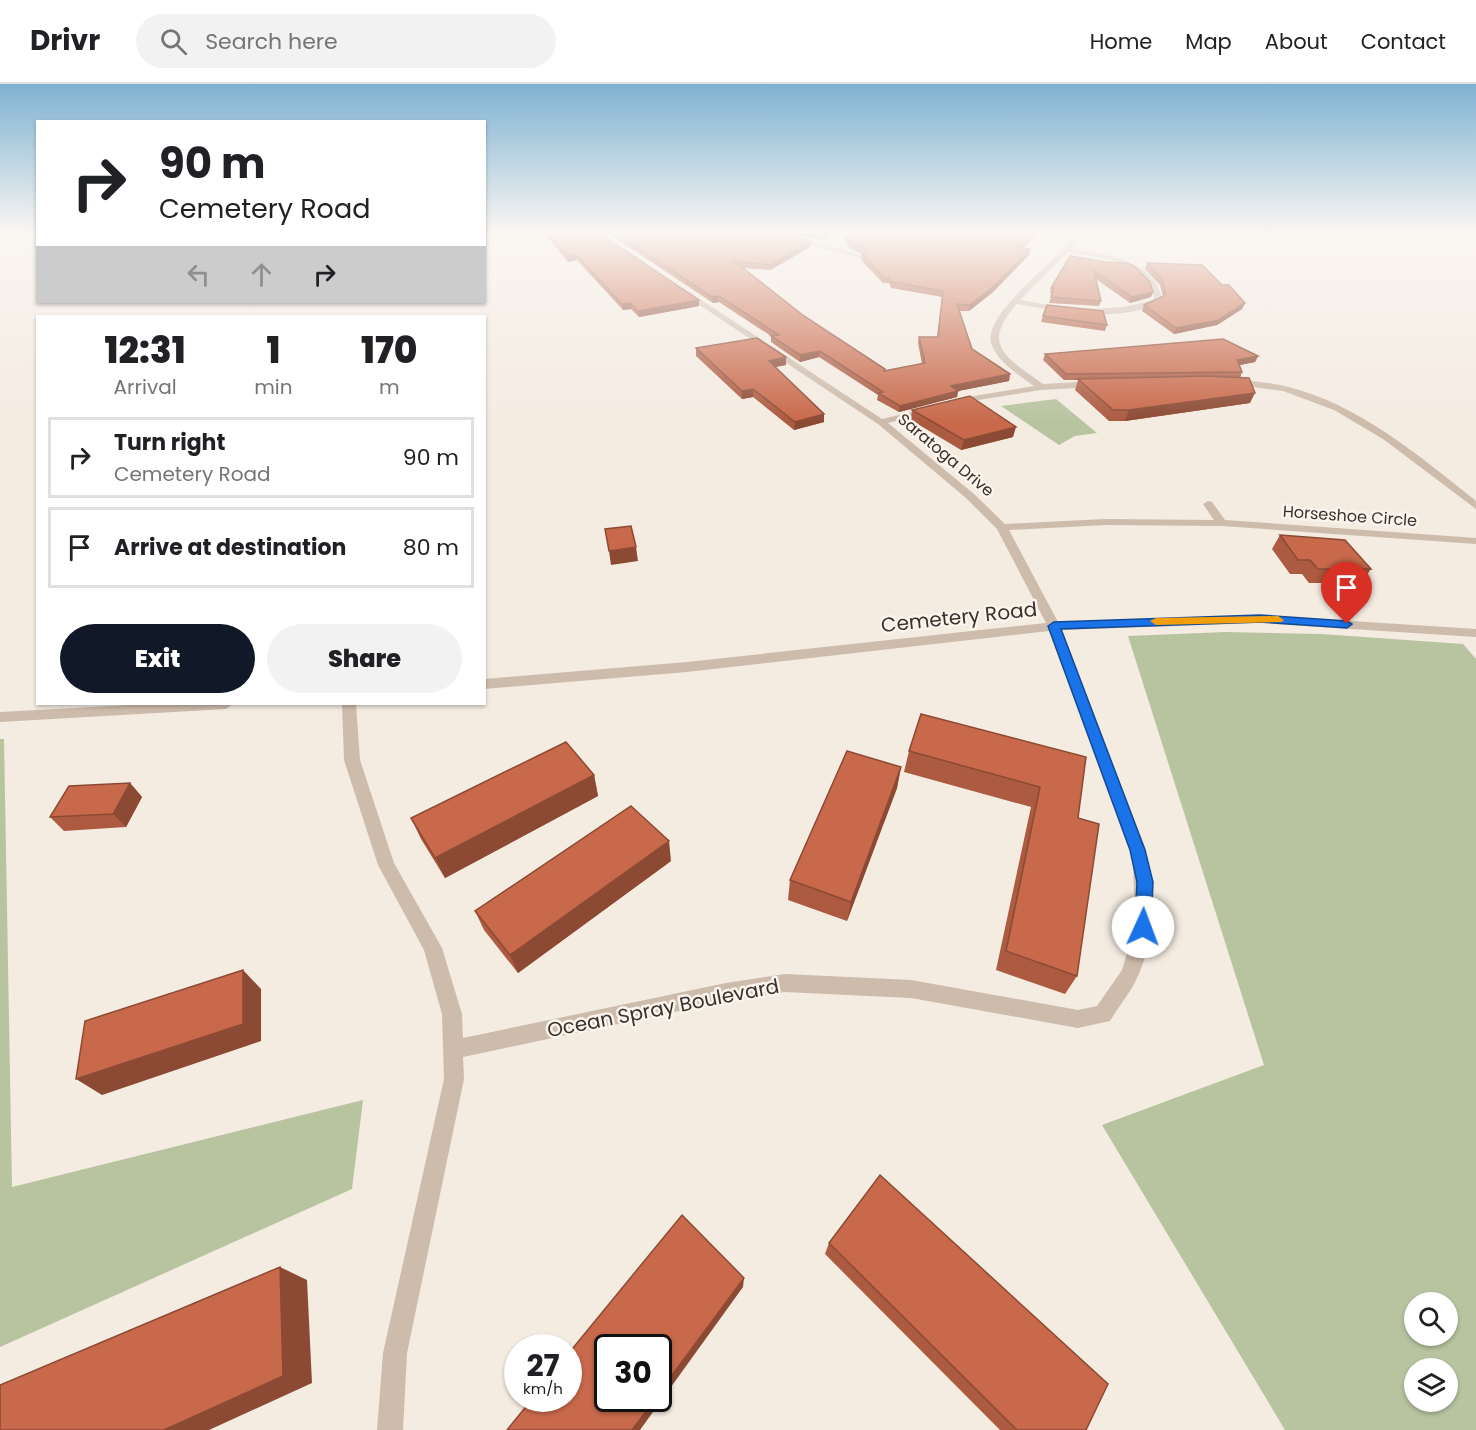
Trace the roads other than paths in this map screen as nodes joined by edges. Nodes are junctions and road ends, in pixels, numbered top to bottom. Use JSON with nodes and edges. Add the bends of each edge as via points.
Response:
{"nodes":[{"id":1,"x":691,"y":296,"type":"edge"},
{"id":2,"x":1020,"y":296,"type":"edge"},
{"id":3,"x":1158,"y":296,"type":"edge"},
{"id":4,"x":1015,"y":301,"type":"junction"},
{"id":5,"x":1216,"y":381,"type":"edge"},
{"id":6,"x":1111,"y":383,"type":"edge"},
{"id":7,"x":1041,"y":387,"type":"junction"},
{"id":8,"x":881,"y":422,"type":"junction"},
{"id":9,"x":1208,"y":504,"type":"dead end"},
{"id":10,"x":1476,"y":506,"type":"edge"},
{"id":11,"x":1222,"y":523,"type":"junction"},
{"id":12,"x":1002,"y":527,"type":"junction"},
{"id":13,"x":1476,"y":542,"type":"edge"},
{"id":14,"x":1054,"y":626,"type":"junction"},
{"id":15,"x":1476,"y":633,"type":"edge"},
{"id":16,"x":486,"y":684,"type":"edge"},
{"id":17,"x":209,"y":705,"type":"edge"},
{"id":18,"x":349,"y":705,"type":"edge"},
{"id":19,"x":0,"y":717,"type":"edge"},
{"id":20,"x":455,"y":1049,"type":"junction"},
{"id":21,"x":390,"y":1430,"type":"edge"}],
"edges":[{"from":1,"to":8,"type":"street"},
{"from":2,"to":4,"type":"street"},
{"from":3,"to":4,"type":"street","via":[[1147,306],[1111,311],[1072,310]]},
{"from":4,"to":7,"type":"street","via":[[995,328],[995,345]]},
{"from":5,"to":10,"type":"street","via":[[1290,385],[1365,424]]},
{"from":6,"to":7,"type":"street","name":"Saratoga Drive"},
{"from":7,"to":8,"type":"street","name":"Saratoga Drive","via":[[965,400]]},
{"from":8,"to":12,"type":"street","name":"Saratoga Drive"},
{"from":9,"to":11,"type":"street"},
{"from":11,"to":12,"type":"street","name":"Horseshoe Circle","via":[[1105,522]]},
{"from":11,"to":13,"type":"street","name":"Horseshoe Circle"},
{"from":12,"to":14,"type":"street","name":"Saratoga Drive"},
{"from":14,"to":15,"type":"street","name":"Cemetery Road","via":[[1260,619]]},
{"from":14,"to":16,"type":"street","name":"Cemetery Road","via":[[687,667]]},
{"from":14,"to":20,"type":"street","name":"Ocean Spray Boulevard","via":[[1138,850],[1145,882],[1143,927],[1131,972],[1103,1014],[1078,1019],[911,990],[784,983]]},
{"from":17,"to":19,"type":"street"},
{"from":18,"to":20,"type":"street","via":[[352,760],[386,865],[433,948],[452,1014]]},
{"from":20,"to":21,"type":"street","via":[[454,1079],[395,1353]]}]}
